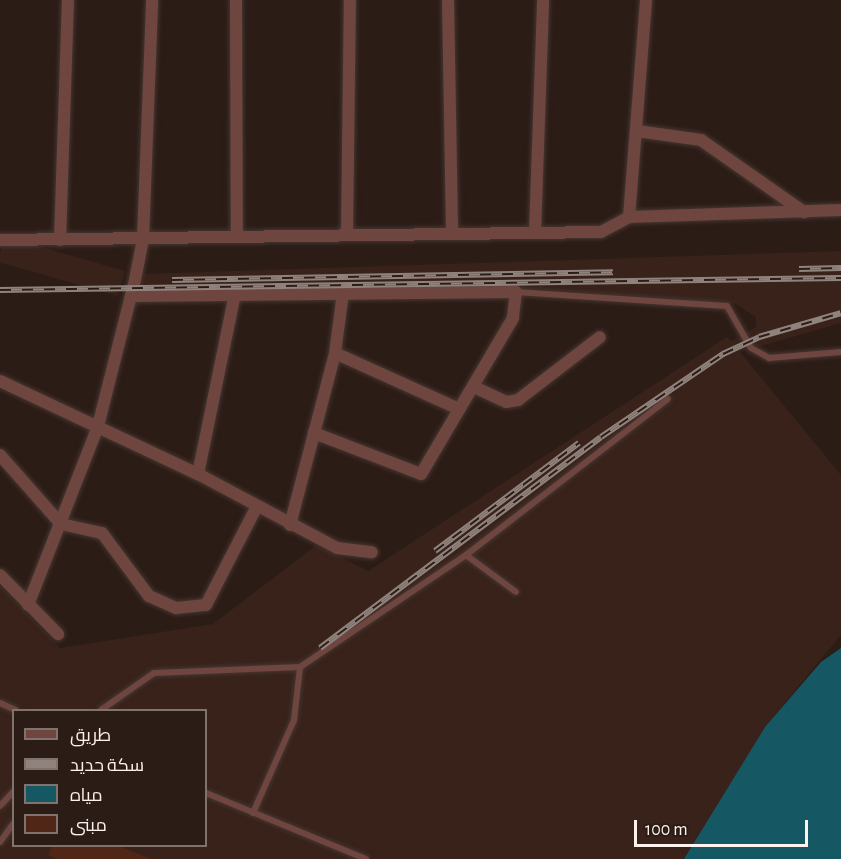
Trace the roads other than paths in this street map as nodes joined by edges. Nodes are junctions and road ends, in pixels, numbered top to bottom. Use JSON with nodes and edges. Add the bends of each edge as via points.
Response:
{"nodes":[{"id":1,"x":68,"y":0,"type":"edge"},
{"id":2,"x":152,"y":0,"type":"edge"},
{"id":3,"x":236,"y":0,"type":"edge"},
{"id":4,"x":350,"y":0,"type":"edge"},
{"id":5,"x":448,"y":0,"type":"edge"},
{"id":6,"x":543,"y":0,"type":"edge"},
{"id":7,"x":646,"y":0,"type":"edge"},
{"id":8,"x":637,"y":131,"type":"junction"},
{"id":9,"x":841,"y":210,"type":"edge"},
{"id":10,"x":804,"y":212,"type":"junction"},
{"id":11,"x":629,"y":217,"type":"junction"},
{"id":12,"x":452,"y":233,"type":"junction"},
{"id":13,"x":534,"y":233,"type":"junction"},
{"id":14,"x":347,"y":235,"type":"junction"},
{"id":15,"x":237,"y":236,"type":"junction"},
{"id":16,"x":143,"y":239,"type":"junction"},
{"id":17,"x":0,"y":240,"type":"edge"},
{"id":18,"x":60,"y":240,"type":"junction"},
{"id":19,"x":516,"y":292,"type":"junction"},
{"id":20,"x":343,"y":293,"type":"junction"},
{"id":21,"x":235,"y":294,"type":"junction"},
{"id":22,"x":131,"y":296,"type":"junction"},
{"id":23,"x":600,"y":337,"type":"dead end"},
{"id":24,"x":841,"y":352,"type":"edge"},
{"id":25,"x":335,"y":353,"type":"junction"},
{"id":26,"x":0,"y":381,"type":"edge"},
{"id":27,"x":474,"y":387,"type":"junction"},
{"id":28,"x":668,"y":399,"type":"dead end"},
{"id":29,"x":459,"y":409,"type":"junction"},
{"id":30,"x":98,"y":426,"type":"junction"},
{"id":31,"x":314,"y":433,"type":"junction"},
{"id":32,"x":0,"y":455,"type":"edge"},
{"id":33,"x":198,"y":474,"type":"junction"},
{"id":34,"x":257,"y":506,"type":"junction"},
{"id":35,"x":62,"y":524,"type":"junction"},
{"id":36,"x":290,"y":525,"type":"junction"},
{"id":37,"x":372,"y":552,"type":"dead end"},
{"id":38,"x":466,"y":555,"type":"junction"},
{"id":39,"x":0,"y":575,"type":"edge"},
{"id":40,"x":516,"y":592,"type":"dead end"},
{"id":41,"x":28,"y":605,"type":"junction"},
{"id":42,"x":58,"y":634,"type":"dead end"},
{"id":43,"x":300,"y":668,"type":"junction"},
{"id":44,"x":104,"y":709,"type":"edge"},
{"id":45,"x":12,"y":793,"type":"edge"},
{"id":46,"x":207,"y":793,"type":"edge"},
{"id":47,"x":0,"y":806,"type":"edge"},
{"id":48,"x":253,"y":813,"type":"junction"},
{"id":49,"x":12,"y":826,"type":"edge"},
{"id":50,"x":0,"y":842,"type":"edge"},
{"id":51,"x":366,"y":859,"type":"edge"}],
"edges":[{"from":1,"to":18,"type":"street"},
{"from":2,"to":16,"type":"street"},
{"from":3,"to":15,"type":"street"},
{"from":4,"to":14,"type":"street"},
{"from":5,"to":12,"type":"street"},
{"from":6,"to":13,"type":"street"},
{"from":7,"to":8,"type":"street"},
{"from":8,"to":10,"type":"street","via":[[702,140]]},
{"from":8,"to":11,"type":"street"},
{"from":9,"to":10,"type":"street"},
{"from":10,"to":11,"type":"street"},
{"from":11,"to":13,"type":"street","via":[[601,232]]},
{"from":12,"to":13,"type":"street"},
{"from":12,"to":14,"type":"street"},
{"from":14,"to":15,"type":"street"},
{"from":15,"to":16,"type":"street"},
{"from":16,"to":18,"type":"street"},
{"from":16,"to":22,"type":"street"},
{"from":17,"to":18,"type":"street"},
{"from":19,"to":20,"type":"street"},
{"from":19,"to":24,"type":"lane","via":[[727,306],[751,348],[769,358]]},
{"from":19,"to":27,"type":"street","via":[[513,318]]},
{"from":20,"to":21,"type":"street"},
{"from":20,"to":25,"type":"street"},
{"from":21,"to":22,"type":"street"},
{"from":21,"to":33,"type":"street"},
{"from":22,"to":30,"type":"street"},
{"from":23,"to":27,"type":"street","via":[[518,400],[506,402]]},
{"from":25,"to":29,"type":"street"},
{"from":25,"to":31,"type":"street"},
{"from":26,"to":30,"type":"street"},
{"from":27,"to":29,"type":"street"},
{"from":28,"to":38,"type":"lane"},
{"from":29,"to":31,"type":"street","via":[[418,475]]},
{"from":30,"to":33,"type":"street"},
{"from":30,"to":35,"type":"street"},
{"from":31,"to":36,"type":"street"},
{"from":32,"to":35,"type":"street"},
{"from":33,"to":34,"type":"street"},
{"from":34,"to":35,"type":"street","via":[[206,605],[176,608],[149,597],[102,533]]},
{"from":34,"to":36,"type":"street"},
{"from":35,"to":41,"type":"street"},
{"from":36,"to":37,"type":"street","via":[[337,548]]},
{"from":38,"to":40,"type":"lane"},
{"from":38,"to":43,"type":"lane"},
{"from":39,"to":41,"type":"street"},
{"from":41,"to":42,"type":"street"},
{"from":43,"to":44,"type":"lane","via":[[154,673]]},
{"from":43,"to":48,"type":"lane","via":[[294,720]]},
{"from":45,"to":47,"type":"lane"},
{"from":46,"to":48,"type":"lane"},
{"from":48,"to":51,"type":"lane"},
{"from":49,"to":50,"type":"lane"}]}
